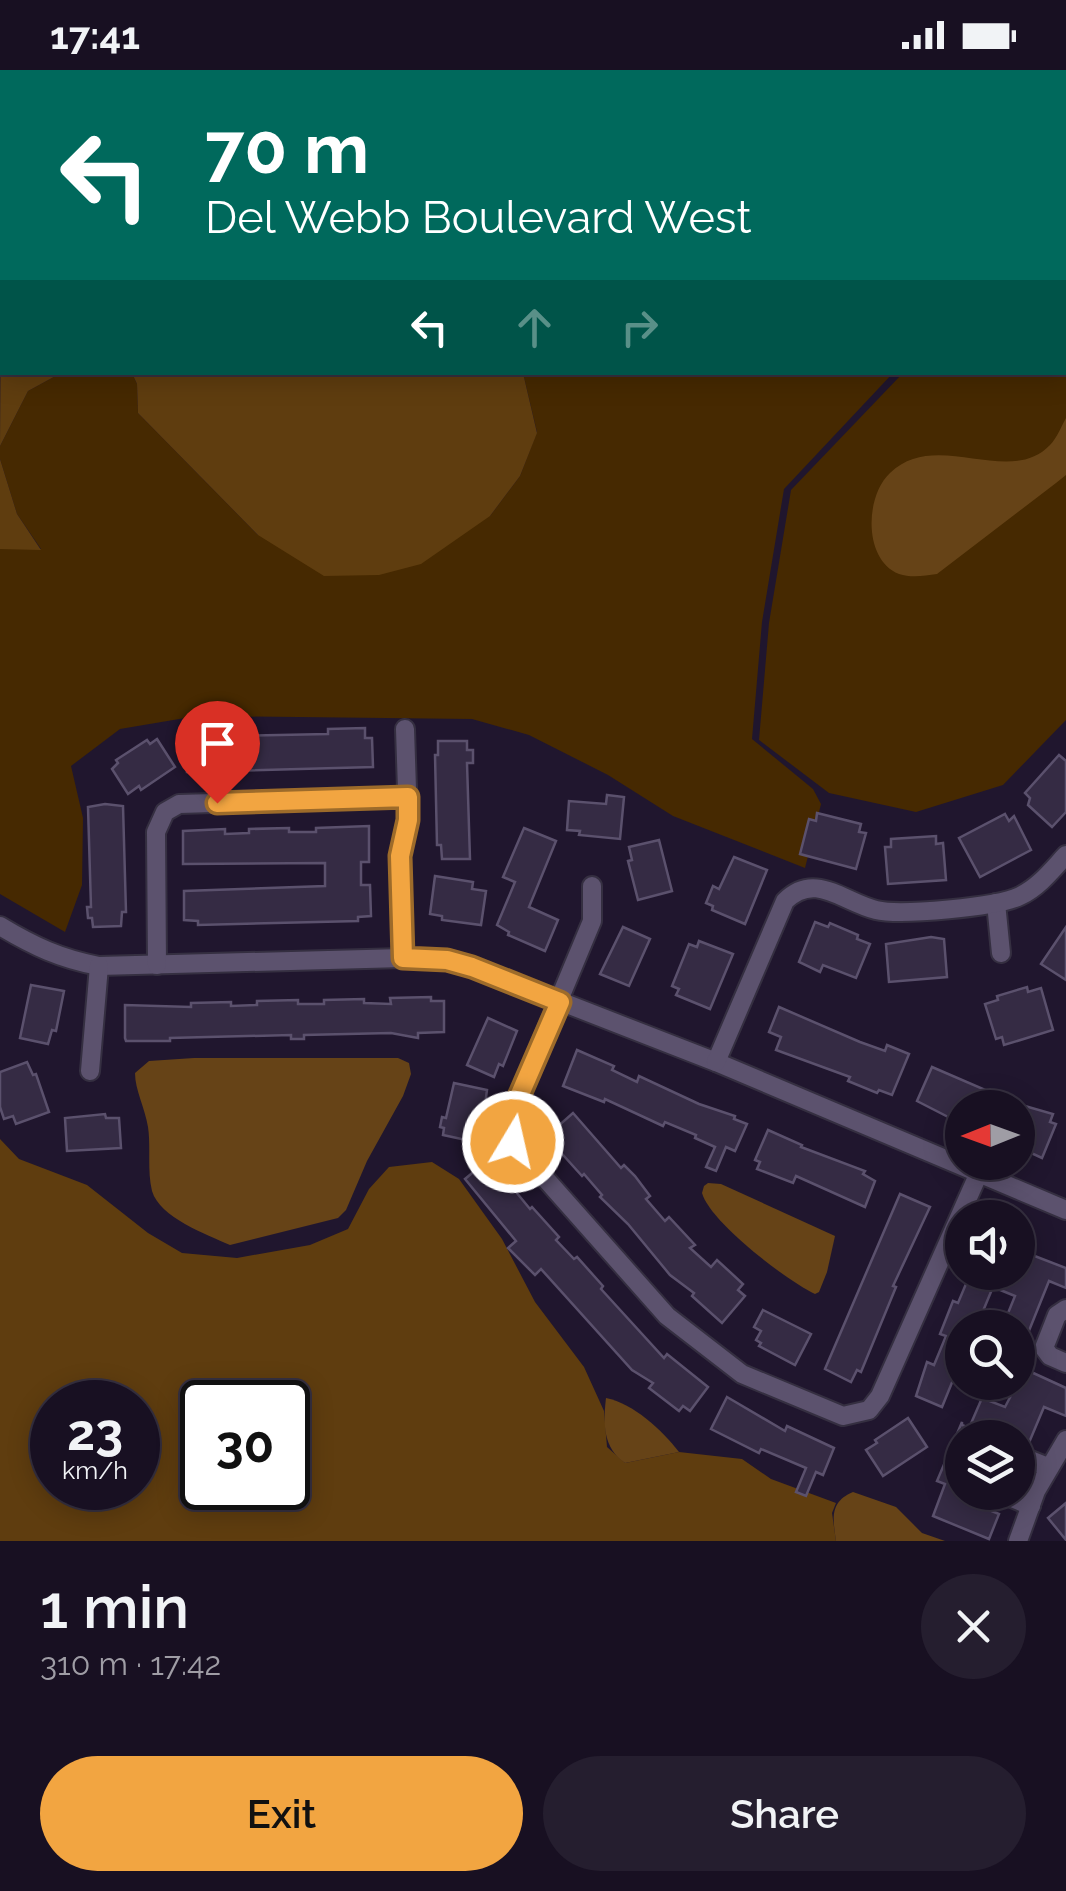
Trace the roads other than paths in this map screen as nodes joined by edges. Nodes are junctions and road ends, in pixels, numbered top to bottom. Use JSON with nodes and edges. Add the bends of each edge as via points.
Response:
{"nodes":[{"id":1,"x":405,"y":730,"type":"dead end"},
{"id":2,"x":408,"y":797,"type":"junction"},
{"id":3,"x":1066,"y":855,"type":"edge"},
{"id":4,"x":592,"y":886,"type":"dead end"},
{"id":5,"x":996,"y":903,"type":"junction"},
{"id":6,"x":0,"y":926,"type":"edge"},
{"id":7,"x":1000,"y":953,"type":"dead end"},
{"id":8,"x":403,"y":958,"type":"junction"},
{"id":9,"x":157,"y":965,"type":"junction"},
{"id":10,"x":99,"y":966,"type":"junction"},
{"id":11,"x":560,"y":1002,"type":"junction"},
{"id":12,"x":716,"y":1062,"type":"junction"},
{"id":13,"x":90,"y":1071,"type":"dead end"},
{"id":14,"x":945,"y":1160,"type":"edge"},
{"id":15,"x":975,"y":1180,"type":"edge"},
{"id":16,"x":993,"y":1180,"type":"edge"},
{"id":17,"x":1066,"y":1210,"type":"edge"},
{"id":18,"x":1066,"y":1309,"type":"edge"},
{"id":19,"x":1066,"y":1363,"type":"edge"},
{"id":20,"x":1066,"y":1440,"type":"edge"},
{"id":21,"x":1056,"y":1464,"type":"edge"},
{"id":22,"x":1035,"y":1498,"type":"edge"},
{"id":23,"x":1029,"y":1510,"type":"edge"},
{"id":24,"x":1018,"y":1541,"type":"edge"}],
"edges":[{"from":1,"to":2,"type":"street"},
{"from":2,"to":8,"type":"street","via":[[400,856]]},
{"from":2,"to":9,"type":"street","via":[[178,804],[166,812],[156,832]]},
{"from":3,"to":5,"type":"street","via":[[1040,884]]},
{"from":4,"to":11,"type":"street","via":[[592,921]]},
{"from":5,"to":7,"type":"street"},
{"from":5,"to":12,"type":"street","via":[[886,912],[829,890],[799,890],[784,901]]},
{"from":6,"to":10,"type":"street","via":[[40,950]]},
{"from":8,"to":9,"type":"street"},
{"from":8,"to":11,"type":"street","via":[[472,967]]},
{"from":9,"to":10,"type":"street"},
{"from":10,"to":13,"type":"street"},
{"from":11,"to":12,"type":"street"},
{"from":11,"to":15,"type":"street","via":[[514,1108],[513,1142],[667,1316],[742,1374],[835,1414],[862,1413],[880,1396]]},
{"from":12,"to":14,"type":"street"},
{"from":16,"to":17,"type":"street"},
{"from":18,"to":19,"type":"street","via":[[1057,1314],[1044,1348]]},
{"from":20,"to":21,"type":"street"},
{"from":21,"to":22,"type":"street"},
{"from":23,"to":24,"type":"street"}]}
